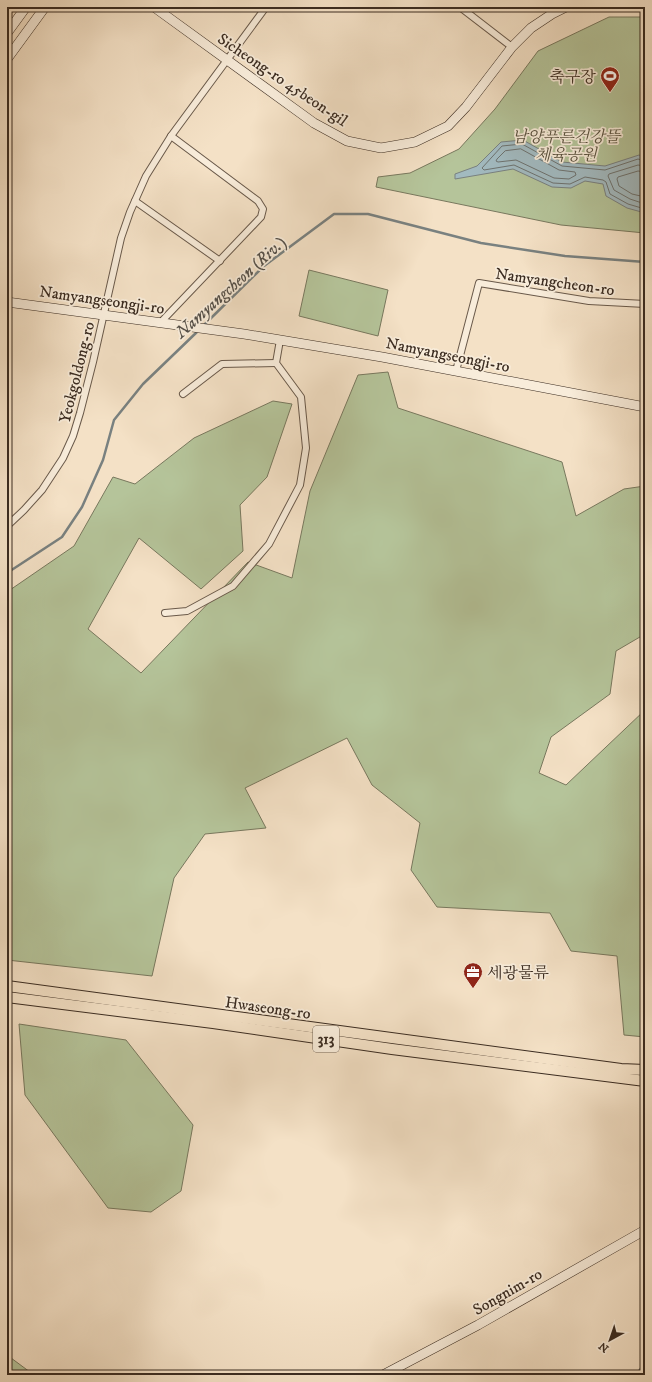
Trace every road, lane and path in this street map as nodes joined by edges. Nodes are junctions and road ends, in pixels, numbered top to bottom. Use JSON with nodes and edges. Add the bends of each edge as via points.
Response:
{"nodes":[{"id":1,"x":10,"y":7,"type":"edge"},
{"id":2,"x":26,"y":7,"type":"edge"},
{"id":3,"x":45,"y":7,"type":"edge"},
{"id":4,"x":154,"y":7,"type":"edge"},
{"id":5,"x":266,"y":7,"type":"edge"},
{"id":6,"x":460,"y":7,"type":"edge"},
{"id":7,"x":566,"y":7,"type":"edge"},
{"id":8,"x":7,"y":11,"type":"edge"},
{"id":9,"x":7,"y":33,"type":"edge"},
{"id":10,"x":512,"y":46,"type":"junction"},
{"id":11,"x":7,"y":59,"type":"edge"},
{"id":12,"x":228,"y":61,"type":"junction"},
{"id":13,"x":171,"y":136,"type":"junction"},
{"id":14,"x":134,"y":201,"type":"junction"},
{"id":15,"x":220,"y":261,"type":"junction"},
{"id":16,"x":7,"y":302,"type":"edge"},
{"id":17,"x":645,"y":304,"type":"edge"},
{"id":18,"x":104,"y":315,"type":"junction"},
{"id":19,"x":161,"y":322,"type":"junction"},
{"id":20,"x":280,"y":340,"type":"junction"},
{"id":21,"x":276,"y":363,"type":"junction"},
{"id":22,"x":456,"y":371,"type":"junction"},
{"id":23,"x":183,"y":394,"type":"dead end"},
{"id":24,"x":645,"y":407,"type":"edge"},
{"id":25,"x":7,"y":526,"type":"edge"},
{"id":26,"x":164,"y":613,"type":"dead end"},
{"id":27,"x":7,"y":982,"type":"edge"},
{"id":28,"x":7,"y":986,"type":"edge"},
{"id":29,"x":40,"y":991,"type":"junction"},
{"id":30,"x":7,"y":997,"type":"edge"},
{"id":31,"x":645,"y":1070,"type":"edge"},
{"id":32,"x":645,"y":1081,"type":"edge"},
{"id":33,"x":645,"y":1230,"type":"edge"},
{"id":34,"x":383,"y":1375,"type":"edge"}],
"edges":[{"from":1,"to":8,"type":"main road"},
{"from":2,"to":9,"type":"main road"},
{"from":3,"to":11,"type":"main road"},
{"from":4,"to":12,"type":"main road","name":"Sicheong-ro 45beon-gil"},
{"from":5,"to":12,"type":"street","name":"Yeokgoldong-ro"},
{"from":6,"to":10,"type":"street"},
{"from":7,"to":10,"type":"main road","name":"Sicheong-ro 45beon-gil","via":[[531,28]]},
{"from":10,"to":12,"type":"main road","name":"Sicheong-ro 45beon-gil","via":[[466,107],[448,126],[415,142],[380,148],[347,141],[314,123]]},
{"from":12,"to":13,"type":"street","name":"Yeokgoldong-ro"},
{"from":13,"to":14,"type":"street","name":"Yeokgoldong-ro","via":[[153,163]]},
{"from":13,"to":15,"type":"street","via":[[258,201],[263,209],[261,217]]},
{"from":14,"to":15,"type":"street"},
{"from":14,"to":18,"type":"street","name":"Yeokgoldong-ro","via":[[122,238]]},
{"from":15,"to":19,"type":"street"},
{"from":16,"to":18,"type":"main road","name":"Namyangseongji-ro"},
{"from":17,"to":22,"type":"street","name":"Namyangcheon-ro","via":[[589,301],[479,283]]},
{"from":18,"to":19,"type":"main road","name":"Namyangseongji-ro"},
{"from":18,"to":25,"type":"street","name":"Yeokgoldong-ro","via":[[80,414],[68,447],[42,490]]},
{"from":19,"to":20,"type":"main road","name":"Namyangseongji-ro"},
{"from":20,"to":21,"type":"street"},
{"from":20,"to":22,"type":"main road","name":"Namyangseongji-ro"},
{"from":21,"to":23,"type":"street","via":[[222,364]]},
{"from":21,"to":26,"type":"street","via":[[302,397],[306,448],[300,485],[269,544],[233,586],[187,611]]},
{"from":22,"to":24,"type":"main road","name":"Namyangseongji-ro"},
{"from":27,"to":29,"type":"main road"},
{"from":28,"to":29,"type":"main road","name":"Hwaseong-ro","number":"313"},
{"from":29,"to":31,"type":"main road","name":"Hwaseong-ro","number":"313","via":[[614,1068]]},
{"from":30,"to":32,"type":"main road","name":"Hwaseong-ro","number":"313"},
{"from":33,"to":34,"type":"main road","name":"Songnim-ro","via":[[478,1325]]}]}
